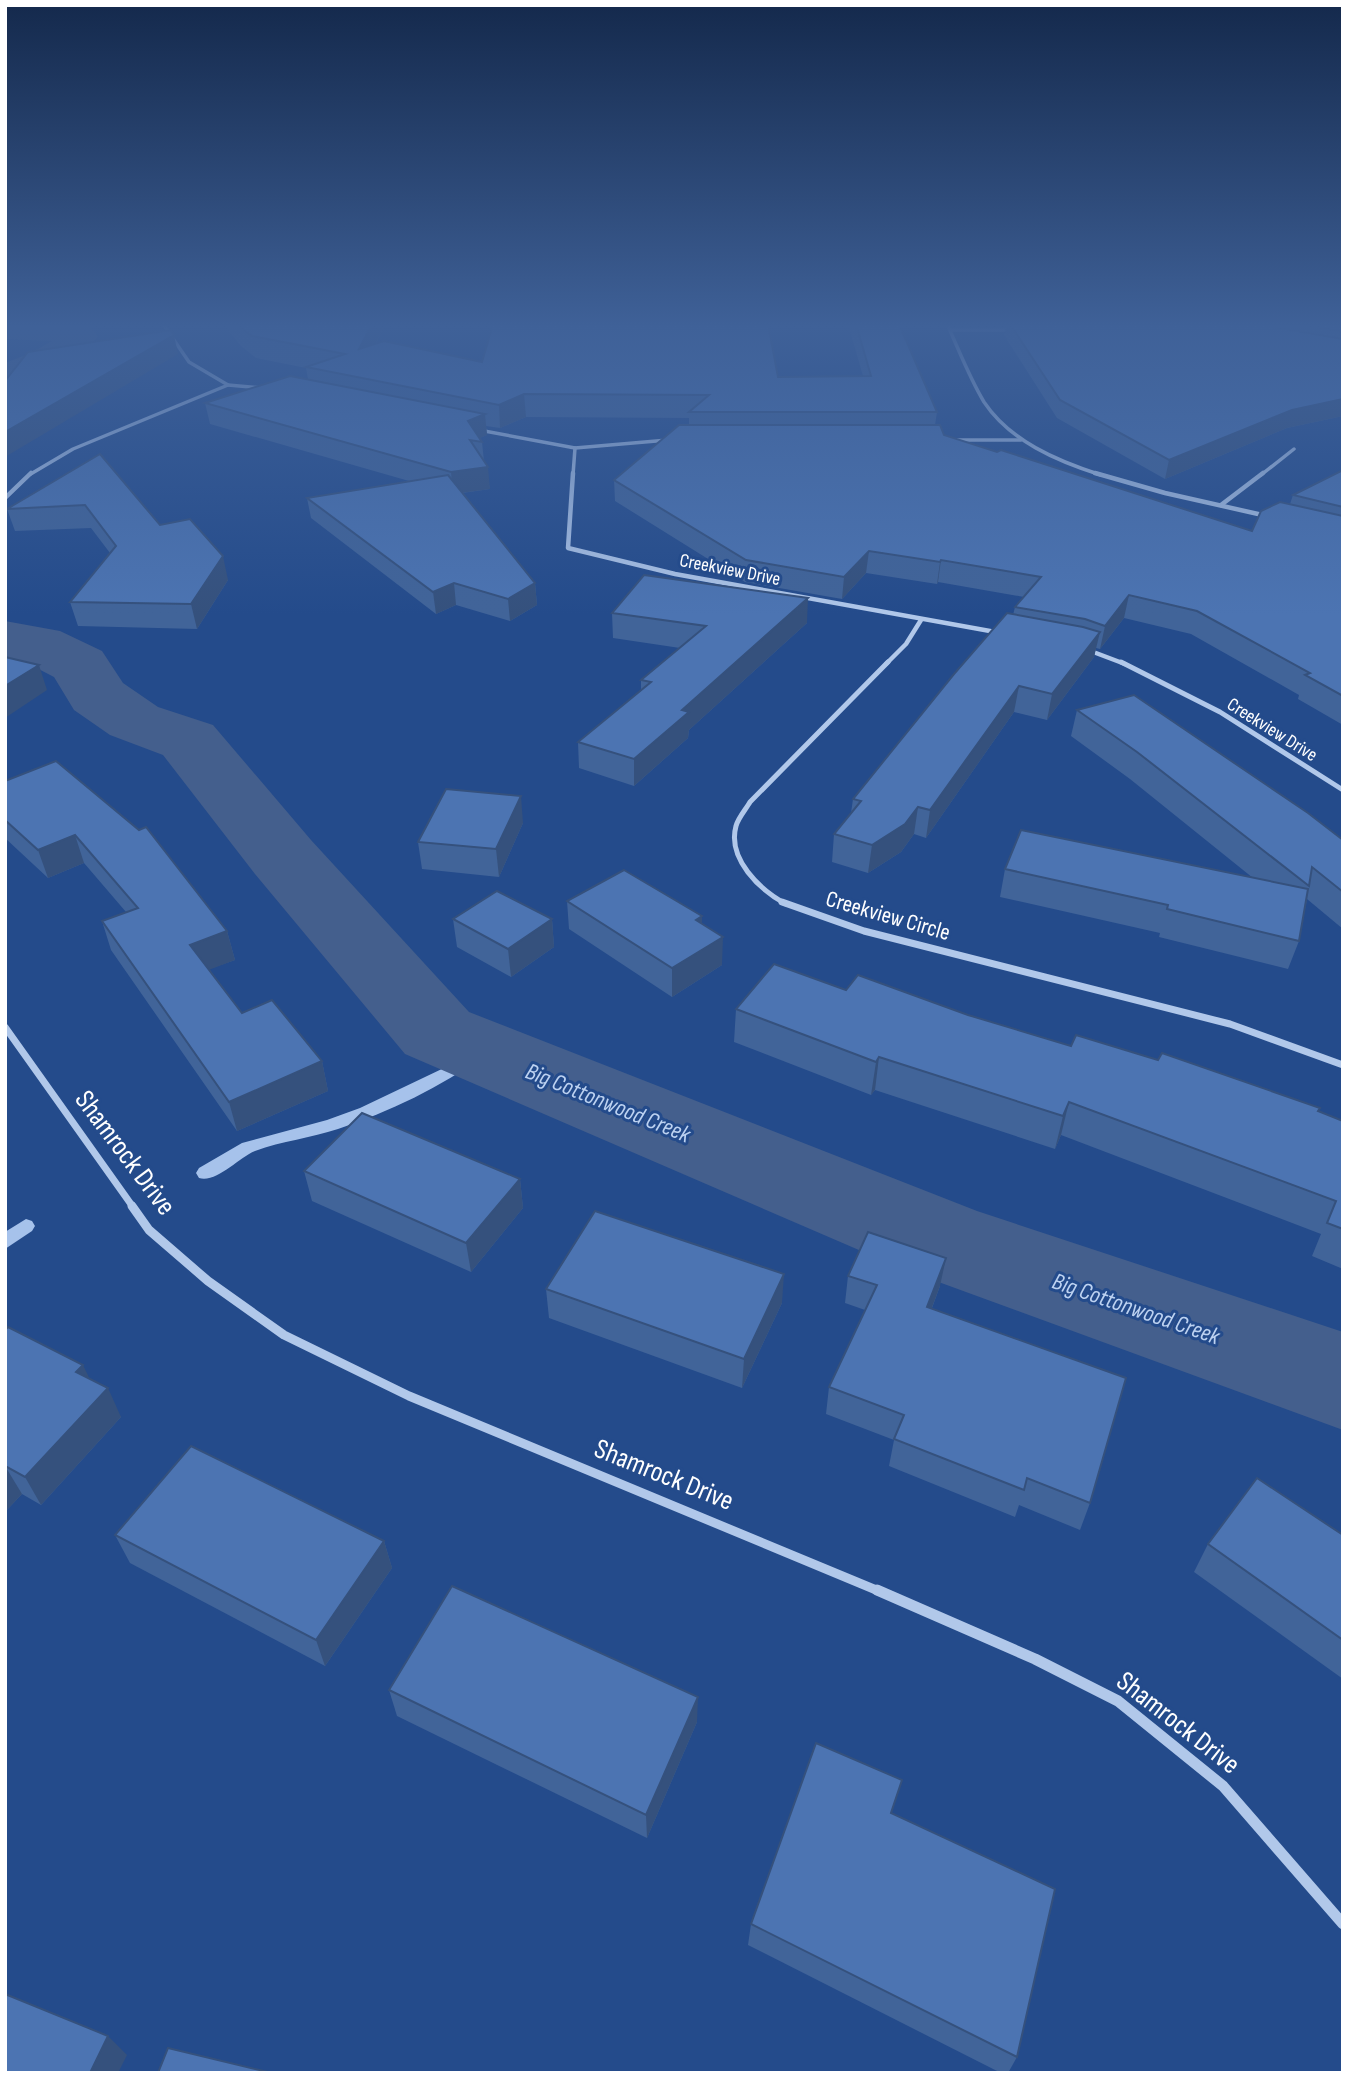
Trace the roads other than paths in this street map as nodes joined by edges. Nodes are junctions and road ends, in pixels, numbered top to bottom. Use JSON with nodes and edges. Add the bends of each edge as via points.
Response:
{"nodes":[{"id":1,"x":141,"y":421,"type":"edge"},
{"id":2,"x":999,"y":421,"type":"edge"},
{"id":3,"x":474,"y":429,"type":"edge"},
{"id":4,"x":674,"y":440,"type":"edge"},
{"id":5,"x":939,"y":440,"type":"edge"},
{"id":6,"x":1021,"y":440,"type":"junction"},
{"id":7,"x":575,"y":448,"type":"junction"},
{"id":8,"x":1294,"y":449,"type":"dead end"},
{"id":9,"x":5,"y":498,"type":"edge"},
{"id":10,"x":1221,"y":505,"type":"junction"},
{"id":11,"x":1271,"y":517,"type":"edge"},
{"id":12,"x":921,"y":620,"type":"junction"},
{"id":13,"x":1007,"y":634,"type":"edge"},
{"id":14,"x":1079,"y":646,"type":"edge"},
{"id":15,"x":1343,"y":790,"type":"edge"},
{"id":16,"x":5,"y":1027,"type":"edge"},
{"id":17,"x":1343,"y":1065,"type":"edge"},
{"id":18,"x":1343,"y":1924,"type":"edge"}],
"edges":[{"from":1,"to":9,"type":"street","via":[[33,471]]},
{"from":2,"to":6,"type":"street"},
{"from":3,"to":7,"type":"street"},
{"from":4,"to":7,"type":"street"},
{"from":5,"to":6,"type":"street"},
{"from":6,"to":10,"type":"street","via":[[1086,470]]},
{"from":7,"to":12,"type":"street","name":"Creekview Drive","via":[[568,548],[674,574]]},
{"from":8,"to":10,"type":"street"},
{"from":10,"to":11,"type":"street"},
{"from":12,"to":13,"type":"street","name":"Creekview Drive"},
{"from":12,"to":17,"type":"street","name":"Creekview Circle","via":[[906,644],[750,802],[736,825],[735,844],[742,863],[761,888],[784,903],[864,931],[1230,1024]]},
{"from":14,"to":15,"type":"street","name":"Creekview Drive","via":[[1170,683]]},
{"from":16,"to":18,"type":"street","name":"Shamrock Drive","via":[[149,1230],[208,1281],[284,1335],[409,1396],[824,1567],[1035,1659],[1118,1701],[1223,1786]]}]}
